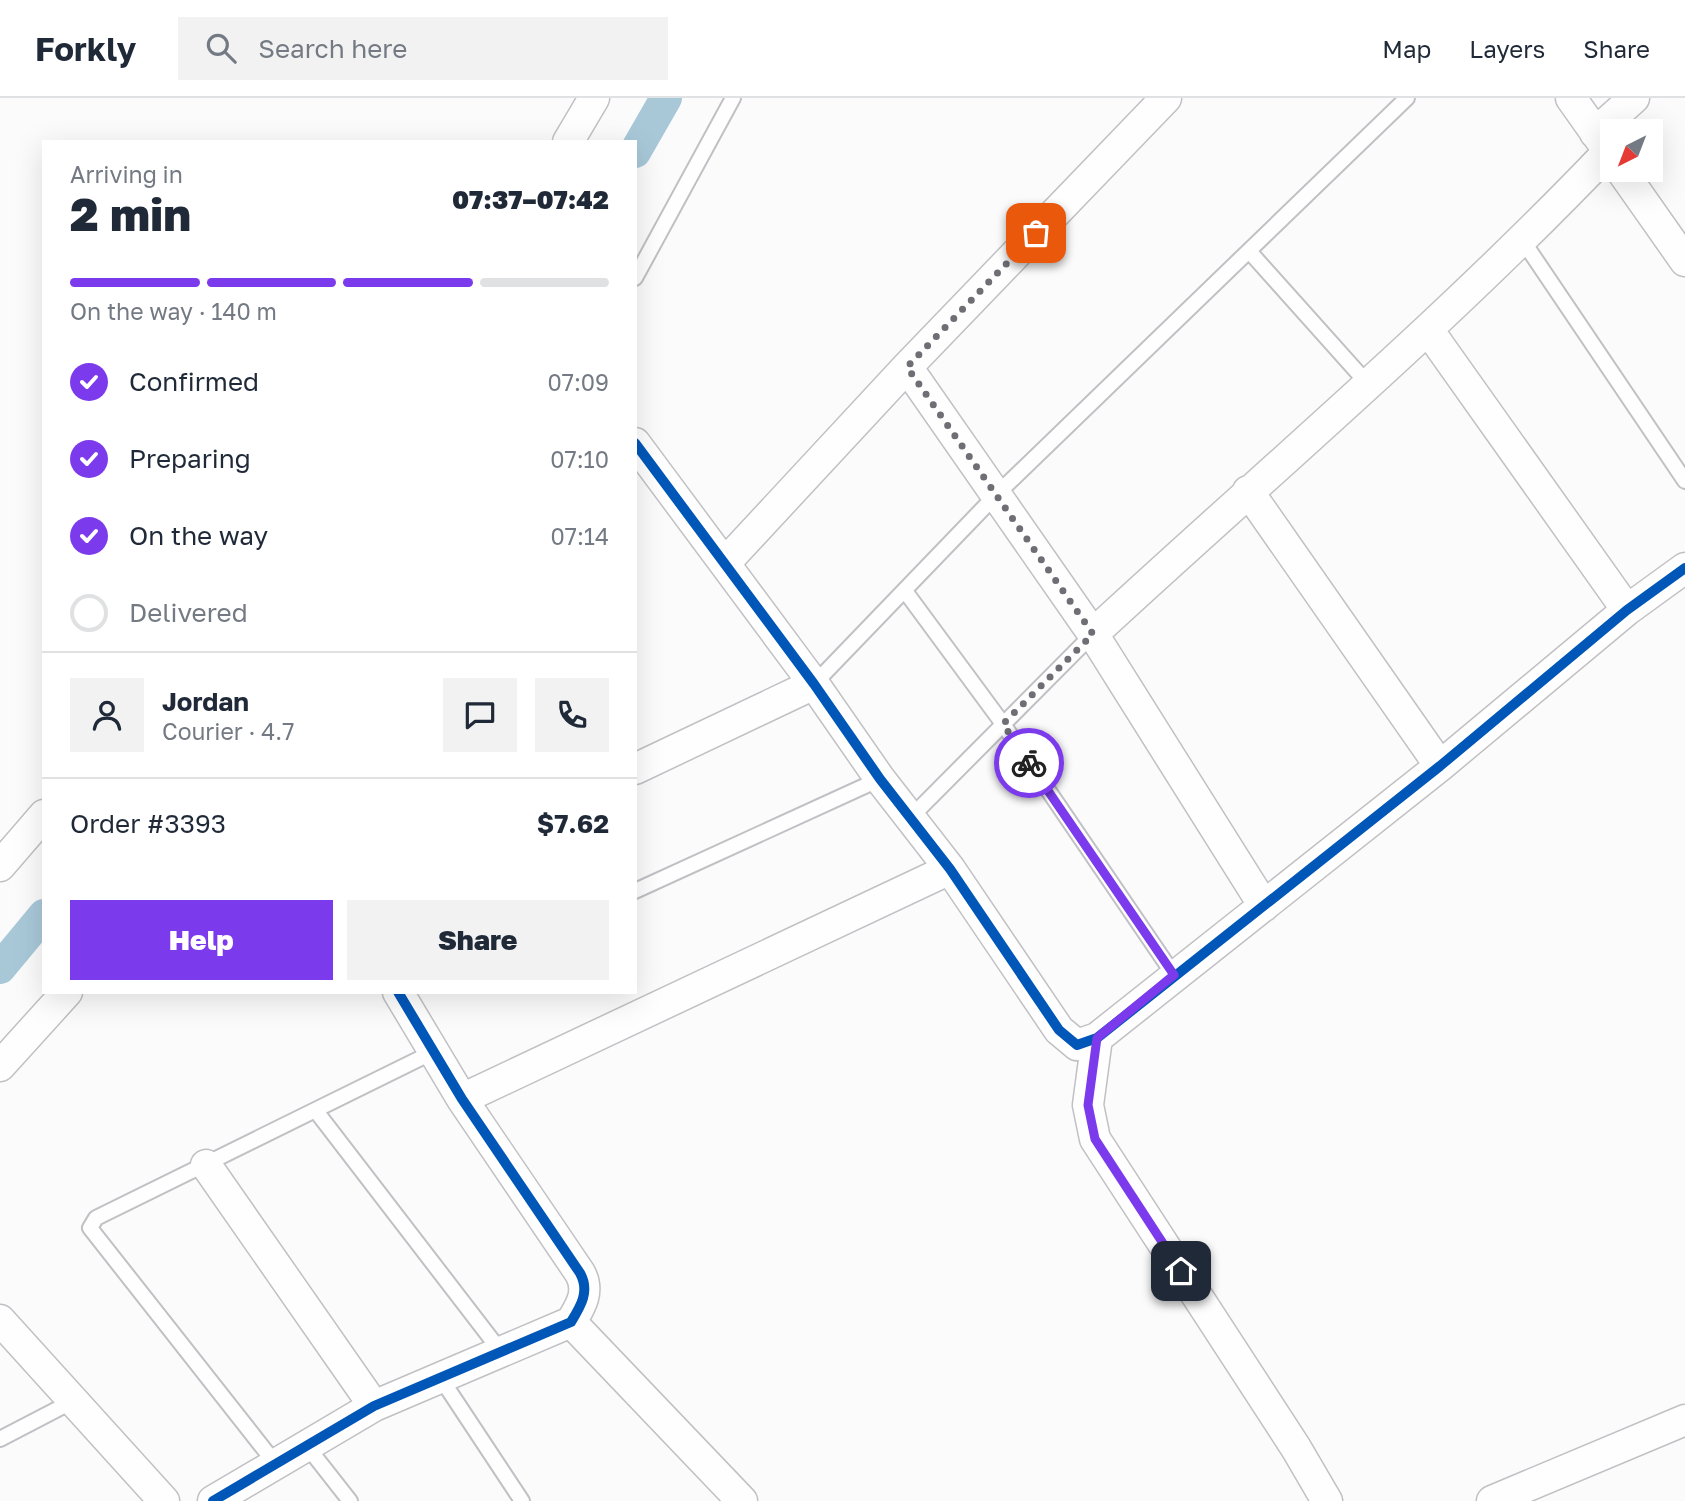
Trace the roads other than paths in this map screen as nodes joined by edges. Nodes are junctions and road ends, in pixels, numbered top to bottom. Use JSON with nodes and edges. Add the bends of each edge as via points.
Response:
{"nodes":[{"id":1,"x":594,"y":98,"type":"edge"},
{"id":2,"x":733,"y":98,"type":"edge"},
{"id":3,"x":1166,"y":98,"type":"edge"},
{"id":4,"x":1407,"y":98,"type":"edge"},
{"id":5,"x":1571,"y":98,"type":"edge"},
{"id":6,"x":1634,"y":98,"type":"edge"},
{"id":7,"x":1624,"y":119,"type":"edge"},
{"id":8,"x":569,"y":140,"type":"edge"},
{"id":9,"x":1600,"y":140,"type":"edge"},
{"id":10,"x":1600,"y":162,"type":"edge"},
{"id":11,"x":1629,"y":182,"type":"edge"},
{"id":12,"x":1523,"y":241,"type":"junction"},
{"id":13,"x":1248,"y":251,"type":"junction"},
{"id":14,"x":1685,"y":261,"type":"edge"},
{"id":15,"x":637,"y":274,"type":"edge"},
{"id":16,"x":1429,"y":331,"type":"junction"},
{"id":17,"x":907,"y":367,"type":"junction"},
{"id":18,"x":1368,"y":384,"type":"junction"},
{"id":19,"x":637,"y":446,"type":"edge"},
{"id":20,"x":1685,"y":481,"type":"edge"},
{"id":21,"x":1248,"y":491,"type":"junction"},
{"id":22,"x":997,"y":494,"type":"junction"},
{"id":23,"x":724,"y":563,"type":"junction"},
{"id":24,"x":1685,"y":568,"type":"edge"},
{"id":25,"x":905,"y":591,"type":"junction"},
{"id":26,"x":1627,"y":610,"type":"junction"},
{"id":27,"x":1093,"y":634,"type":"junction"},
{"id":28,"x":814,"y":684,"type":"junction"},
{"id":29,"x":1003,"y":724,"type":"junction"},
{"id":30,"x":1440,"y":765,"type":"junction"},
{"id":31,"x":637,"y":768,"type":"edge"},
{"id":32,"x":880,"y":779,"type":"junction"},
{"id":33,"x":42,"y":817,"type":"edge"},
{"id":34,"x":910,"y":818,"type":"junction"},
{"id":35,"x":0,"y":866,"type":"edge"},
{"id":36,"x":950,"y":869,"type":"junction"},
{"id":37,"x":637,"y":890,"type":"edge"},
{"id":38,"x":1264,"y":906,"type":"junction"},
{"id":39,"x":1174,"y":975,"type":"junction"},
{"id":40,"x":65,"y":994,"type":"edge"},
{"id":41,"x":404,"y":994,"type":"edge"},
{"id":42,"x":1097,"y":1038,"type":"junction"},
{"id":43,"x":433,"y":1052,"type":"junction"},
{"id":44,"x":0,"y":1066,"type":"edge"},
{"id":45,"x":462,"y":1100,"type":"junction"},
{"id":46,"x":316,"y":1111,"type":"junction"},
{"id":47,"x":206,"y":1165,"type":"junction"},
{"id":48,"x":0,"y":1320,"type":"edge"},
{"id":49,"x":571,"y":1322,"type":"junction"},
{"id":50,"x":502,"y":1354,"type":"junction"},
{"id":51,"x":440,"y":1377,"type":"junction"},
{"id":52,"x":73,"y":1401,"type":"junction"},
{"id":53,"x":373,"y":1406,"type":"junction"},
{"id":54,"x":1685,"y":1420,"type":"edge"},
{"id":55,"x":0,"y":1439,"type":"edge"},
{"id":56,"x":306,"y":1445,"type":"junction"},
{"id":57,"x":275,"y":1463,"type":"junction"},
{"id":58,"x":164,"y":1501,"type":"edge"},
{"id":59,"x":213,"y":1501,"type":"edge"},
{"id":60,"x":350,"y":1501,"type":"edge"},
{"id":61,"x":522,"y":1501,"type":"edge"},
{"id":62,"x":742,"y":1501,"type":"edge"},
{"id":63,"x":1326,"y":1501,"type":"edge"},
{"id":64,"x":1492,"y":1501,"type":"edge"}],
"edges":[{"from":1,"to":8,"type":"street"},
{"from":2,"to":15,"type":"lane"},
{"from":3,"to":17,"type":"street"},
{"from":4,"to":13,"type":"lane"},
{"from":5,"to":9,"type":"street"},
{"from":6,"to":7,"type":"street"},
{"from":10,"to":12,"type":"street"},
{"from":11,"to":14,"type":"street"},
{"from":12,"to":16,"type":"street"},
{"from":12,"to":20,"type":"lane"},
{"from":13,"to":18,"type":"lane"},
{"from":13,"to":22,"type":"lane"},
{"from":16,"to":18,"type":"street"},
{"from":16,"to":26,"type":"street"},
{"from":17,"to":22,"type":"street"},
{"from":17,"to":23,"type":"street"},
{"from":18,"to":21,"type":"street"},
{"from":19,"to":23,"type":"street"},
{"from":21,"to":27,"type":"street"},
{"from":21,"to":30,"type":"street"},
{"from":22,"to":25,"type":"lane"},
{"from":22,"to":27,"type":"street"},
{"from":23,"to":28,"type":"street"},
{"from":24,"to":26,"type":"street"},
{"from":25,"to":28,"type":"lane"},
{"from":25,"to":29,"type":"lane"},
{"from":26,"to":30,"type":"street"},
{"from":27,"to":29,"type":"lane"},
{"from":27,"to":38,"type":"street"},
{"from":28,"to":31,"type":"street"},
{"from":28,"to":32,"type":"street"},
{"from":29,"to":34,"type":"lane"},
{"from":29,"to":39,"type":"lane"},
{"from":30,"to":38,"type":"street"},
{"from":32,"to":34,"type":"street"},
{"from":32,"to":37,"type":"lane"},
{"from":33,"to":35,"type":"street"},
{"from":34,"to":36,"type":"street"},
{"from":36,"to":42,"type":"street","via":[[1059,1030],[1072,1044]]},
{"from":36,"to":45,"type":"street"},
{"from":38,"to":39,"type":"street"},
{"from":39,"to":42,"type":"street"},
{"from":40,"to":44,"type":"street"},
{"from":41,"to":43,"type":"street"},
{"from":42,"to":63,"type":"street","via":[[1088,1105],[1095,1139]]},
{"from":43,"to":45,"type":"street"},
{"from":43,"to":46,"type":"lane"},
{"from":45,"to":49,"type":"street","via":[[584,1281],[584,1298]]},
{"from":46,"to":47,"type":"lane"},
{"from":46,"to":50,"type":"lane"},
{"from":47,"to":53,"type":"street"},
{"from":47,"to":57,"type":"lane","via":[[96,1219],[90,1232]]},
{"from":48,"to":52,"type":"street"},
{"from":49,"to":50,"type":"street"},
{"from":49,"to":62,"type":"street"},
{"from":50,"to":51,"type":"street"},
{"from":51,"to":53,"type":"street"},
{"from":51,"to":61,"type":"lane"},
{"from":52,"to":55,"type":"lane"},
{"from":52,"to":58,"type":"street"},
{"from":53,"to":56,"type":"street"},
{"from":54,"to":64,"type":"street"},
{"from":56,"to":57,"type":"street"},
{"from":56,"to":60,"type":"lane"},
{"from":57,"to":59,"type":"street"}]}
